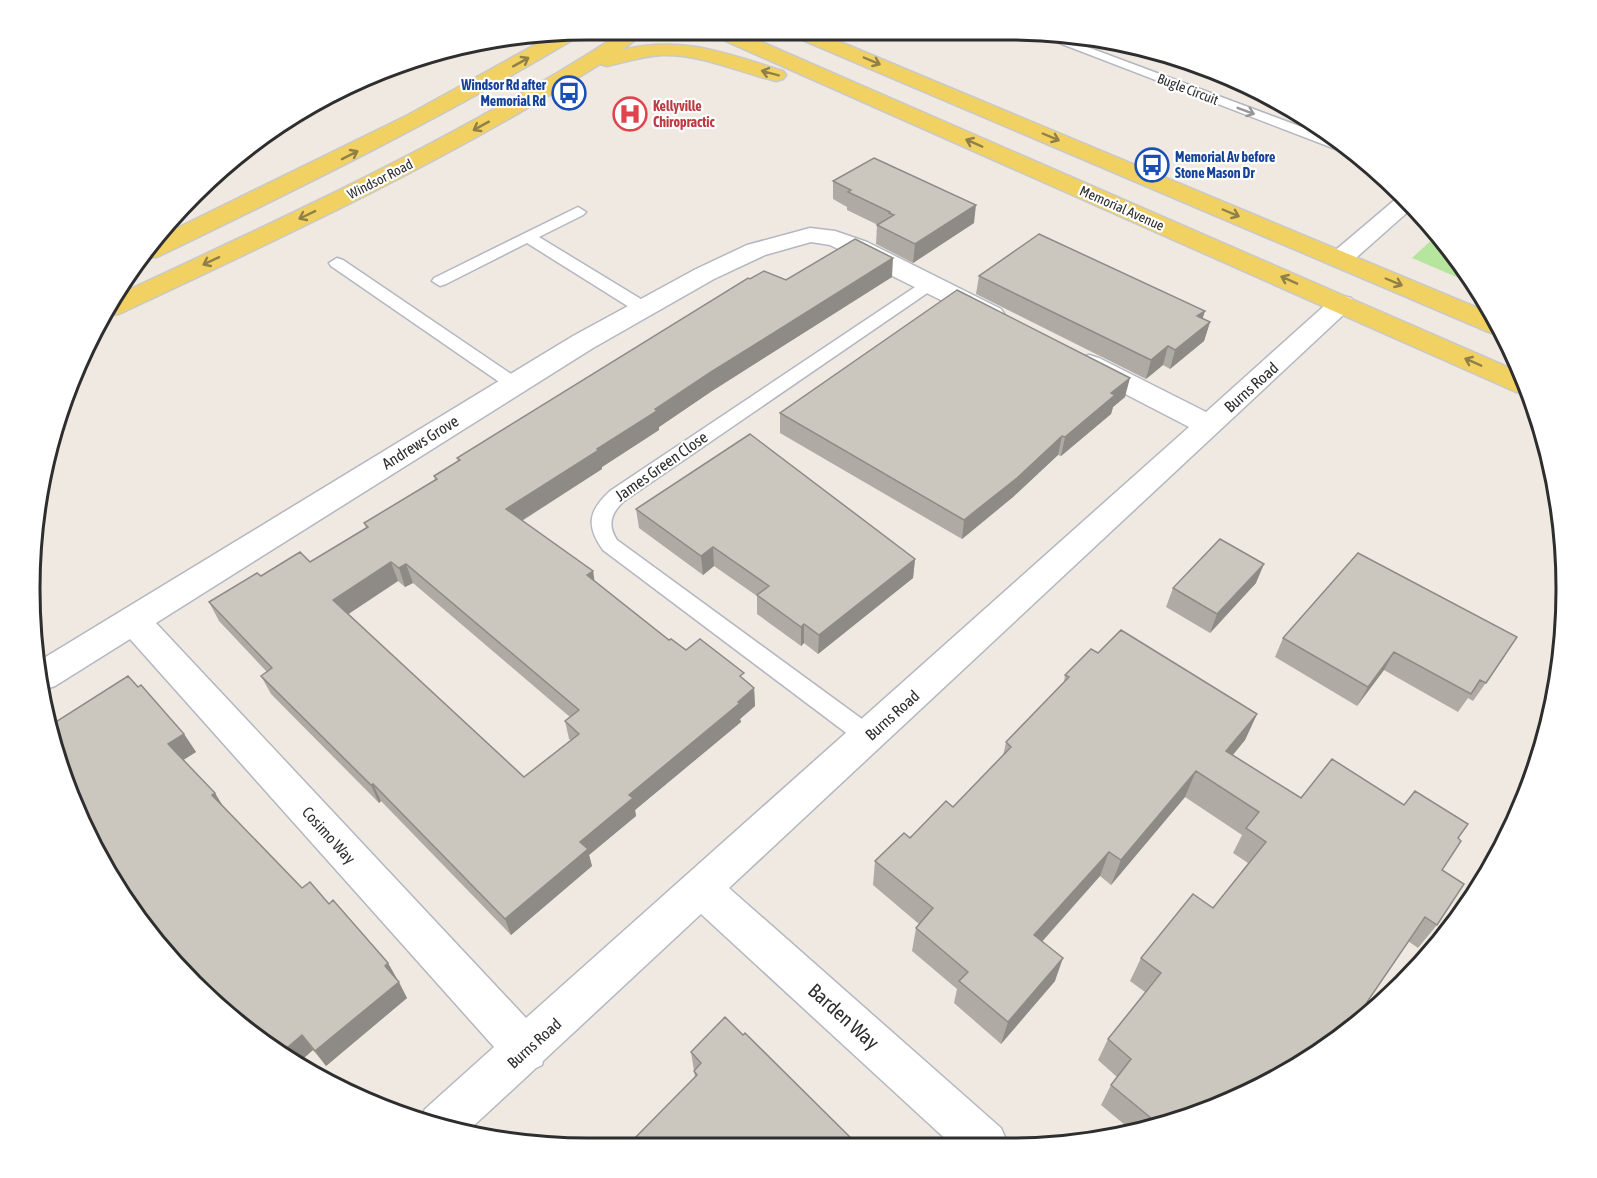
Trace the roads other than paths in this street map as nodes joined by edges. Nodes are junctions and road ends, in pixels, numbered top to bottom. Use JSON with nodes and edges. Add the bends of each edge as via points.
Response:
{"nodes":[{"id":1,"x":623,"y":40,"type":"edge"},
{"id":2,"x":740,"y":40,"type":"edge"},
{"id":3,"x":819,"y":40,"type":"edge"},
{"id":4,"x":554,"y":42,"type":"edge"},
{"id":5,"x":1069,"y":44,"type":"edge"},
{"id":6,"x":578,"y":69,"type":"junction"},
{"id":7,"x":848,"y":88,"type":"junction"},
{"id":8,"x":1321,"y":139,"type":"edge"},
{"id":9,"x":1401,"y":206,"type":"edge"},
{"id":10,"x":578,"y":212,"type":"dead end"},
{"id":11,"x":528,"y":237,"type":"junction"},
{"id":12,"x":162,"y":245,"type":"edge"},
{"id":13,"x":1340,"y":259,"type":"junction"},
{"id":14,"x":337,"y":263,"type":"dead end"},
{"id":15,"x":440,"y":281,"type":"dead end"},
{"id":16,"x":930,"y":284,"type":"junction"},
{"id":17,"x":122,"y":302,"type":"edge"},
{"id":18,"x":1342,"y":304,"type":"junction"},
{"id":19,"x":644,"y":308,"type":"junction"},
{"id":20,"x":1486,"y":321,"type":"edge"},
{"id":21,"x":1013,"y":326,"type":"edge"},
{"id":22,"x":1065,"y":353,"type":"edge"},
{"id":23,"x":1516,"y":381,"type":"edge"},
{"id":24,"x":514,"y":384,"type":"junction"},
{"id":25,"x":1209,"y":425,"type":"junction"},
{"id":26,"x":133,"y":620,"type":"junction"},
{"id":27,"x":47,"y":673,"type":"edge"},
{"id":28,"x":869,"y":737,"type":"junction"},
{"id":29,"x":702,"y":889,"type":"junction"},
{"id":30,"x":526,"y":1050,"type":"junction"},
{"id":31,"x":448,"y":1119,"type":"edge"},
{"id":32,"x":978,"y":1138,"type":"edge"}],
"edges":[{"from":1,"to":6,"type":"main road","name":"Windsor Road"},
{"from":2,"to":7,"type":"main road","name":"Memorial Avenue"},
{"from":3,"to":13,"type":"main road","one_way":true},
{"from":12,"to":4,"type":"main road","one_way":true,"via":[[418,119]]},
{"from":5,"to":8,"type":"lane","name":"Bugle Circuit","one_way":true},
{"from":7,"to":6,"type":"main road","one_way":true,"via":[[668,49],[635,52]]},
{"from":6,"to":17,"type":"main road","name":"Windsor Road","one_way":true,"via":[[380,180]]},
{"from":18,"to":7,"type":"main road","name":"Memorial Avenue","one_way":true},
{"from":9,"to":13,"type":"street"},
{"from":10,"to":11,"type":"lane"},
{"from":11,"to":15,"type":"lane"},
{"from":11,"to":19,"type":"lane"},
{"from":13,"to":20,"type":"main road","one_way":true},
{"from":14,"to":24,"type":"lane"},
{"from":16,"to":19,"type":"street","name":"Andrews Grove","via":[[848,242],[810,235],[730,261]]},
{"from":16,"to":21,"type":"street"},
{"from":16,"to":28,"type":"lane","name":"James Green Close","via":[[616,496],[601,513],[602,535],[610,544]]},
{"from":23,"to":18,"type":"main road","name":"Memorial Avenue","one_way":true},
{"from":18,"to":25,"type":"street","name":"Burns Road"},
{"from":19,"to":24,"type":"street","name":"Andrews Grove"},
{"from":22,"to":25,"type":"street"},
{"from":24,"to":26,"type":"street","name":"Andrews Grove"},
{"from":25,"to":28,"type":"street","name":"Burns Road"},
{"from":26,"to":27,"type":"street","name":"Andrews Grove"},
{"from":26,"to":30,"type":"street","name":"Cosimo Way"},
{"from":28,"to":29,"type":"street","name":"Burns Road"},
{"from":29,"to":30,"type":"street","name":"Burns Road"},
{"from":29,"to":32,"type":"street","name":"Barden Way"},
{"from":30,"to":31,"type":"street","name":"Burns Road"}]}
